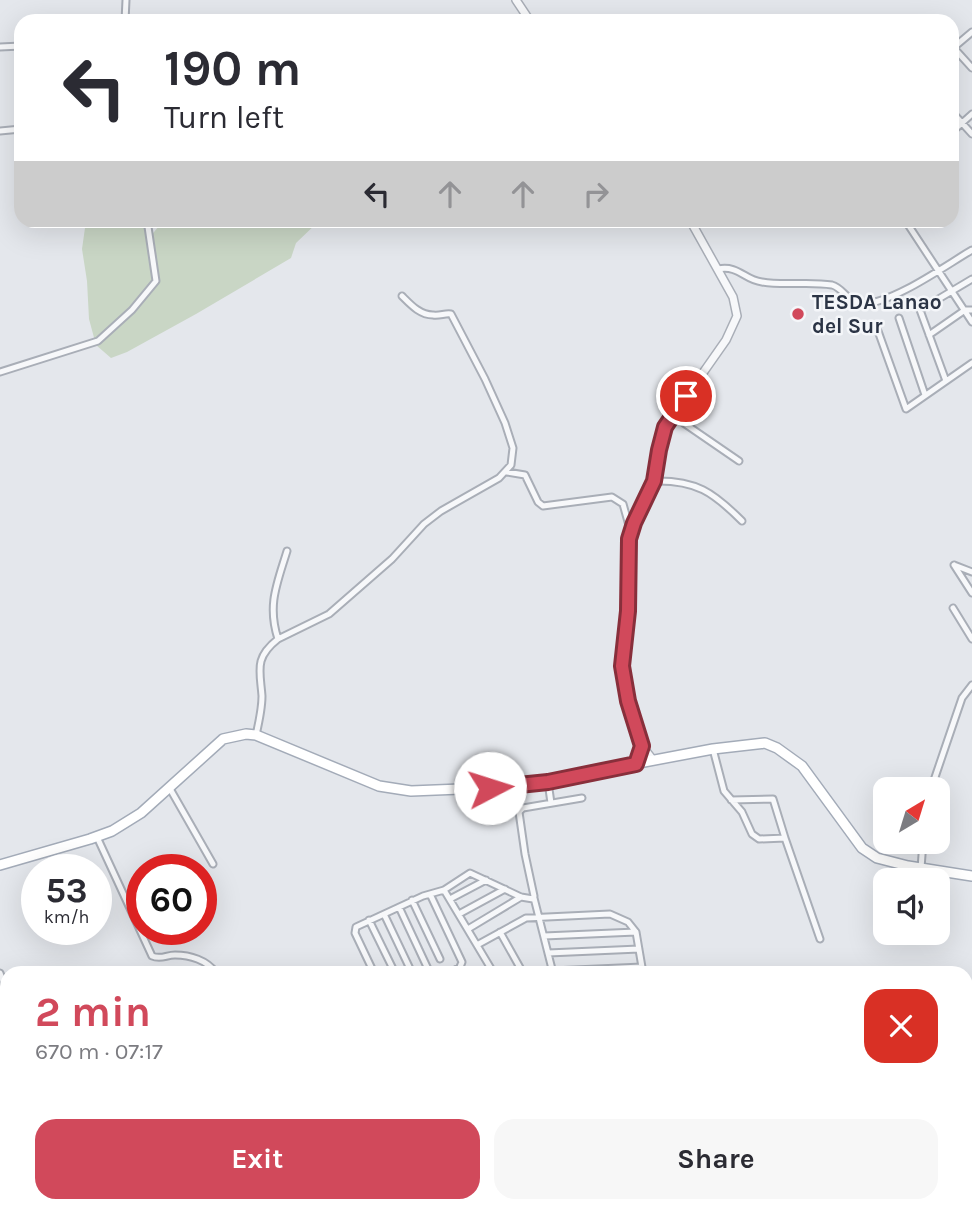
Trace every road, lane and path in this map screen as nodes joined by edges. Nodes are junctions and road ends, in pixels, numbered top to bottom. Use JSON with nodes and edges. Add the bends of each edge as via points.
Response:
{"nodes":[{"id":1,"x":959,"y":54,"type":"edge"},
{"id":2,"x":972,"y":68,"type":"edge"},
{"id":3,"x":972,"y":114,"type":"edge"},
{"id":4,"x":959,"y":119,"type":"edge"},
{"id":5,"x":962,"y":122,"type":"junction"},
{"id":6,"x":959,"y":125,"type":"edge"},
{"id":7,"x":972,"y":134,"type":"edge"},
{"id":8,"x":148,"y":228,"type":"edge"},
{"id":9,"x":695,"y":228,"type":"edge"},
{"id":10,"x":910,"y":228,"type":"edge"},
{"id":11,"x":972,"y":250,"type":"edge"},
{"id":12,"x":718,"y":269,"type":"junction"},
{"id":13,"x":938,"y":270,"type":"junction"},
{"id":14,"x":972,"y":279,"type":"edge"},
{"id":15,"x":953,"y":291,"type":"junction"},
{"id":16,"x":402,"y":296,"type":"dead end"},
{"id":17,"x":968,"y":310,"type":"edge"},
{"id":18,"x":899,"y":318,"type":"dead end"},
{"id":19,"x":972,"y":322,"type":"edge"},
{"id":20,"x":878,"y":331,"type":"dead end"},
{"id":21,"x":929,"y":335,"type":"junction"},
{"id":22,"x":972,"y":363,"type":"edge"},
{"id":23,"x":0,"y":372,"type":"edge"},
{"id":24,"x":946,"y":381,"type":"junction"},
{"id":25,"x":925,"y":395,"type":"junction"},
{"id":26,"x":672,"y":415,"type":"junction"},
{"id":27,"x":739,"y":461,"type":"dead end"},
{"id":28,"x":507,"y":472,"type":"junction"},
{"id":29,"x":654,"y":481,"type":"junction"},
{"id":30,"x":742,"y":521,"type":"dead end"},
{"id":31,"x":630,"y":531,"type":"junction"},
{"id":32,"x":287,"y":551,"type":"dead end"},
{"id":33,"x":972,"y":572,"type":"edge"},
{"id":34,"x":972,"y":593,"type":"edge"},
{"id":35,"x":953,"y":608,"type":"dead end"},
{"id":36,"x":278,"y":639,"type":"junction"},
{"id":37,"x":972,"y":639,"type":"edge"},
{"id":38,"x":972,"y":685,"type":"edge"},
{"id":39,"x":256,"y":736,"type":"junction"},
{"id":40,"x":642,"y":746,"type":"junction"},
{"id":41,"x":713,"y":748,"type":"junction"},
{"id":42,"x":653,"y":760,"type":"junction"},
{"id":43,"x":636,"y":764,"type":"junction"},
{"id":44,"x":935,"y":777,"type":"edge"},
{"id":45,"x":548,"y":782,"type":"junction"},
{"id":46,"x":169,"y":787,"type":"junction"},
{"id":47,"x":582,"y":797,"type":"dead end"},
{"id":48,"x":731,"y":800,"type":"junction"},
{"id":49,"x":551,"y":803,"type":"junction"},
{"id":50,"x":97,"y":837,"type":"junction"},
{"id":51,"x":785,"y":838,"type":"junction"},
{"id":52,"x":208,"y":854,"type":"edge"},
{"id":53,"x":923,"y":854,"type":"edge"},
{"id":54,"x":0,"y":865,"type":"edge"},
{"id":55,"x":922,"y":868,"type":"joint"},
{"id":56,"x":950,"y":872,"type":"edge"},
{"id":57,"x":972,"y":876,"type":"edge"},
{"id":58,"x":486,"y":880,"type":"junction"},
{"id":59,"x":505,"y":889,"type":"junction"},
{"id":60,"x":444,"y":890,"type":"junction"},
{"id":61,"x":430,"y":894,"type":"junction"},
{"id":62,"x":521,"y":897,"type":"junction"},
{"id":63,"x":534,"y":898,"type":"junction"},
{"id":64,"x":450,"y":899,"type":"junction"},
{"id":65,"x":412,"y":900,"type":"junction"},
{"id":66,"x":398,"y":907,"type":"junction"},
{"id":67,"x":384,"y":914,"type":"junction"},
{"id":68,"x":459,"y":915,"type":"junction"},
{"id":69,"x":539,"y":917,"type":"junction"},
{"id":70,"x":369,"y":920,"type":"junction"},
{"id":71,"x":468,"y":929,"type":"junction"},
{"id":72,"x":500,"y":932,"type":"junction"},
{"id":73,"x":636,"y":932,"type":"junction"},
{"id":74,"x":544,"y":936,"type":"junction"},
{"id":75,"x":820,"y":939,"type":"dead end"},
{"id":76,"x":477,"y":945,"type":"junction"},
{"id":77,"x":639,"y":949,"type":"junction"},
{"id":78,"x":548,"y":953,"type":"junction"},
{"id":79,"x":440,"y":959,"type":"dead end"},
{"id":80,"x":210,"y":966,"type":"edge"},
{"id":81,"x":371,"y":966,"type":"edge"},
{"id":82,"x":392,"y":966,"type":"edge"},
{"id":83,"x":409,"y":966,"type":"edge"},
{"id":84,"x":427,"y":966,"type":"edge"},
{"id":85,"x":461,"y":966,"type":"edge"},
{"id":86,"x":489,"y":966,"type":"edge"},
{"id":87,"x":519,"y":966,"type":"edge"},
{"id":88,"x":551,"y":966,"type":"edge"},
{"id":89,"x":641,"y":966,"type":"edge"}],
"edges":[{"from":1,"to":2,"type":"street"},
{"from":3,"to":5,"type":"street"},
{"from":4,"to":5,"type":"street"},
{"from":5,"to":6,"type":"street"},
{"from":5,"to":7,"type":"street"},
{"from":8,"to":23,"type":"street","via":[[156,281],[132,310],[98,341]]},
{"from":9,"to":12,"type":"street"},
{"from":10,"to":13,"type":"street"},
{"from":11,"to":13,"type":"street"},
{"from":12,"to":13,"type":"street","via":[[730,267],[760,282],[836,286],[860,304],[885,300]]},
{"from":12,"to":26,"type":"street","via":[[737,316],[726,340]]},
{"from":13,"to":15,"type":"street"},
{"from":14,"to":15,"type":"street"},
{"from":15,"to":17,"type":"street"},
{"from":15,"to":21,"type":"street","via":[[920,310]]},
{"from":16,"to":28,"type":"street","via":[[416,310],[436,316],[452,314],[510,438],[513,457]]},
{"from":17,"to":19,"type":"street"},
{"from":17,"to":21,"type":"street"},
{"from":18,"to":25,"type":"street"},
{"from":20,"to":25,"type":"street","via":[[906,409]]},
{"from":21,"to":24,"type":"street"},
{"from":22,"to":24,"type":"street"},
{"from":24,"to":25,"type":"street"},
{"from":26,"to":27,"type":"street"},
{"from":26,"to":29,"type":"street","via":[[662,436]]},
{"from":28,"to":31,"type":"street","via":[[525,475],[544,506],[612,497],[623,503]]},
{"from":28,"to":36,"type":"street","via":[[424,524],[329,614]]},
{"from":29,"to":30,"type":"street","via":[[694,485],[711,493]]},
{"from":29,"to":31,"type":"street"},
{"from":31,"to":40,"type":"street","via":[[622,666]]},
{"from":32,"to":36,"type":"street","via":[[272,603]]},
{"from":33,"to":34,"type":"street","via":[[954,565]]},
{"from":35,"to":37,"type":"street"},
{"from":36,"to":39,"type":"street","via":[[260,663]]},
{"from":38,"to":44,"type":"street","via":[[962,698]]},
{"from":39,"to":45,"type":"main road","via":[[396,789],[512,788]]},
{"from":39,"to":46,"type":"main road","via":[[223,739]]},
{"from":40,"to":42,"type":"street"},
{"from":40,"to":43,"type":"street"},
{"from":41,"to":42,"type":"main road"},
{"from":41,"to":48,"type":"street","via":[[720,782]]},
{"from":41,"to":55,"type":"main road","via":[[751,743],[777,748],[802,766],[862,848],[877,858]]},
{"from":42,"to":43,"type":"main road"},
{"from":43,"to":45,"type":"main road"},
{"from":45,"to":49,"type":"street"},
{"from":46,"to":50,"type":"main road","via":[[128,822]]},
{"from":46,"to":52,"type":"street"},
{"from":47,"to":49,"type":"street"},
{"from":48,"to":51,"type":"street","via":[[755,838]]},
{"from":48,"to":51,"type":"street","via":[[773,799]]},
{"from":49,"to":63,"type":"street","via":[[518,814]]},
{"from":50,"to":54,"type":"main road"},
{"from":50,"to":80,"type":"street","via":[[152,956],[179,956]]},
{"from":51,"to":75,"type":"street"},
{"from":53,"to":55,"type":"street"},
{"from":56,"to":57,"type":"main road"},
{"from":58,"to":59,"type":"street"},
{"from":58,"to":60,"type":"street","via":[[470,873]]},
{"from":58,"to":64,"type":"street"},
{"from":59,"to":62,"type":"street"},
{"from":59,"to":68,"type":"street"},
{"from":60,"to":61,"type":"street"},
{"from":60,"to":64,"type":"street"},
{"from":61,"to":65,"type":"street"},
{"from":61,"to":85,"type":"street"},
{"from":62,"to":63,"type":"street"},
{"from":62,"to":71,"type":"street"},
{"from":63,"to":69,"type":"street"},
{"from":64,"to":68,"type":"street"},
{"from":65,"to":66,"type":"street"},
{"from":65,"to":79,"type":"street"},
{"from":66,"to":67,"type":"street"},
{"from":66,"to":84,"type":"street"},
{"from":67,"to":70,"type":"street"},
{"from":67,"to":83,"type":"street"},
{"from":68,"to":71,"type":"street"},
{"from":69,"to":72,"type":"street","via":[[526,918]]},
{"from":69,"to":73,"type":"street","via":[[610,914],[628,922]]},
{"from":69,"to":74,"type":"street"},
{"from":70,"to":81,"type":"street","via":[[355,931]]},
{"from":70,"to":82,"type":"street"},
{"from":71,"to":76,"type":"street"},
{"from":72,"to":76,"type":"street"},
{"from":72,"to":87,"type":"street"},
{"from":73,"to":74,"type":"street"},
{"from":73,"to":77,"type":"street"},
{"from":74,"to":78,"type":"street"},
{"from":76,"to":86,"type":"street"},
{"from":77,"to":78,"type":"street"},
{"from":77,"to":89,"type":"street"},
{"from":78,"to":88,"type":"street"}]}
